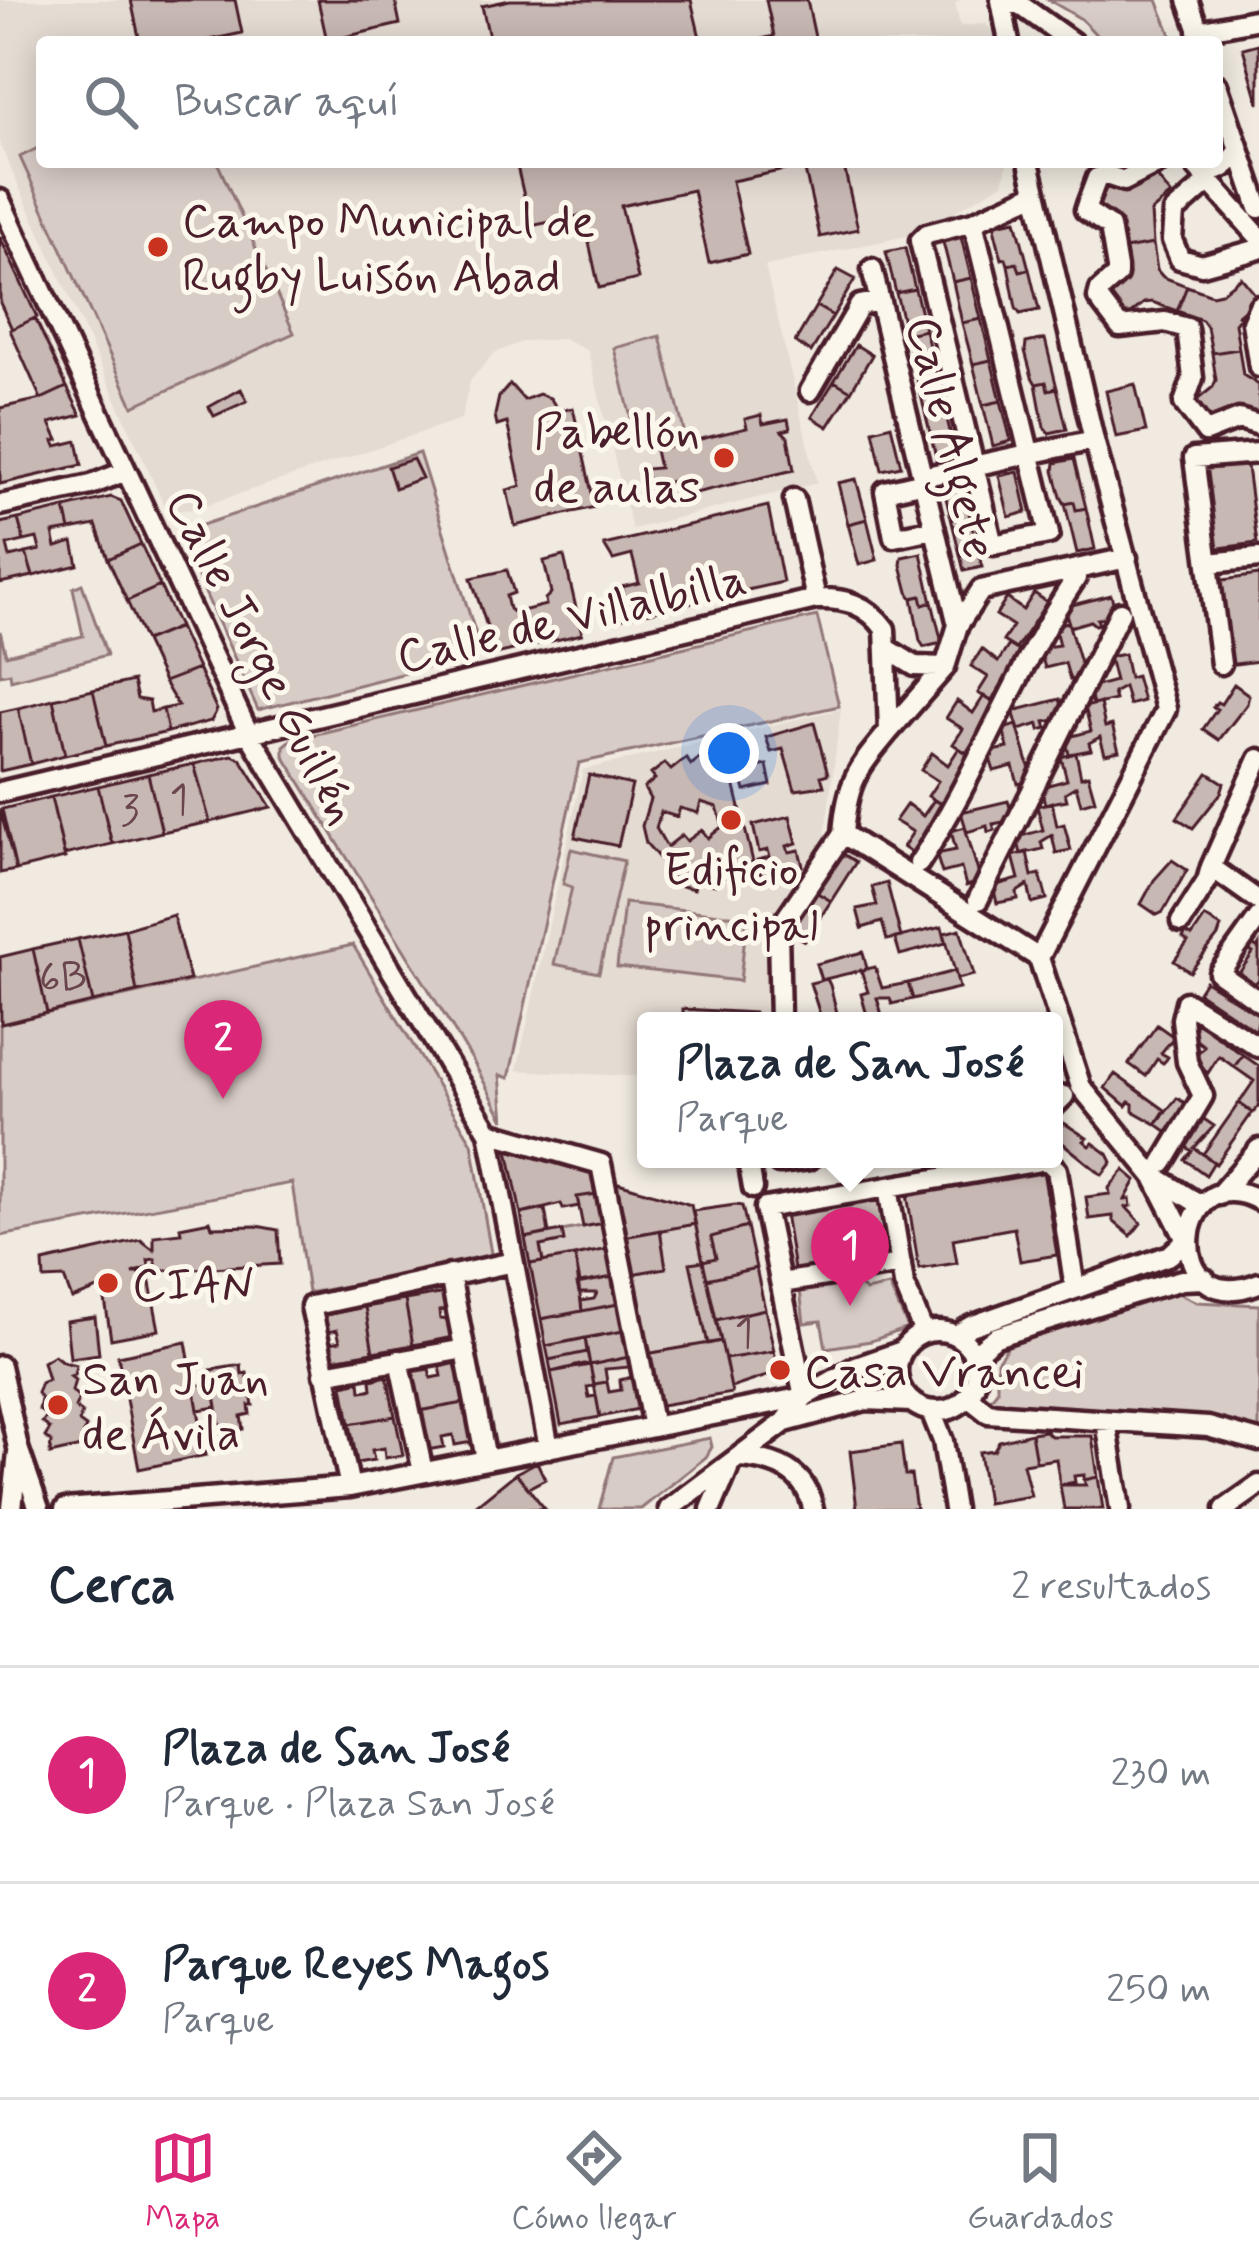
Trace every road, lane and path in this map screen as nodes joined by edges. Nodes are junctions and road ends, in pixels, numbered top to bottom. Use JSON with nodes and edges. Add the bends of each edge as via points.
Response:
{"nodes":[{"id":1,"x":1188,"y":0,"type":"edge"},
{"id":2,"x":1001,"y":1,"type":"edge"},
{"id":3,"x":1259,"y":20,"type":"edge"},
{"id":4,"x":1008,"y":36,"type":"edge"},
{"id":5,"x":1064,"y":36,"type":"edge"},
{"id":6,"x":1200,"y":36,"type":"edge"},
{"id":7,"x":1223,"y":103,"type":"edge"},
{"id":8,"x":1238,"y":148,"type":"junction"},
{"id":9,"x":1030,"y":168,"type":"edge"},
{"id":10,"x":1149,"y":168,"type":"edge"},
{"id":11,"x":1223,"y":168,"type":"edge"},
{"id":12,"x":1201,"y":172,"type":"edge"},
{"id":13,"x":1034,"y":194,"type":"junction"},
{"id":14,"x":0,"y":200,"type":"edge"},
{"id":15,"x":1259,"y":208,"type":"edge"},
{"id":16,"x":973,"y":223,"type":"junction"},
{"id":17,"x":1259,"y":237,"type":"edge"},
{"id":18,"x":1259,"y":249,"type":"edge"},
{"id":19,"x":872,"y":268,"type":"dead end"},
{"id":20,"x":880,"y":301,"type":"junction"},
{"id":21,"x":1259,"y":306,"type":"edge"},
{"id":22,"x":1259,"y":367,"type":"edge"},
{"id":23,"x":810,"y":391,"type":"dead end"},
{"id":24,"x":1259,"y":425,"type":"edge"},
{"id":25,"x":1094,"y":440,"type":"junction"},
{"id":26,"x":1259,"y":453,"type":"edge"},
{"id":27,"x":1031,"y":454,"type":"junction"},
{"id":28,"x":973,"y":467,"type":"junction"},
{"id":29,"x":126,"y":471,"type":"junction"},
{"id":30,"x":924,"y":482,"type":"junction"},
{"id":31,"x":794,"y":499,"type":"dead end"},
{"id":32,"x":0,"y":506,"type":"edge"},
{"id":33,"x":935,"y":530,"type":"junction"},
{"id":34,"x":1126,"y":558,"type":"junction"},
{"id":35,"x":1259,"y":558,"type":"edge"},
{"id":36,"x":1209,"y":563,"type":"junction"},
{"id":37,"x":1076,"y":578,"type":"dead end"},
{"id":38,"x":816,"y":599,"type":"junction"},
{"id":39,"x":1120,"y":612,"type":"dead end"},
{"id":40,"x":958,"y":625,"type":"junction"},
{"id":41,"x":886,"y":648,"type":"junction"},
{"id":42,"x":1221,"y":664,"type":"dead end"},
{"id":43,"x":945,"y":667,"type":"junction"},
{"id":44,"x":889,"y":731,"type":"junction"},
{"id":45,"x":248,"y":732,"type":"junction"},
{"id":46,"x":1259,"y":759,"type":"edge"},
{"id":47,"x":1254,"y":790,"type":"edge"},
{"id":48,"x":0,"y":792,"type":"edge"},
{"id":49,"x":843,"y":834,"type":"junction"},
{"id":50,"x":919,"y":863,"type":"dead end"},
{"id":51,"x":1211,"y":867,"type":"junction"},
{"id":52,"x":977,"y":900,"type":"dead end"},
{"id":53,"x":1259,"y":901,"type":"edge"},
{"id":54,"x":1259,"y":917,"type":"edge"},
{"id":55,"x":1181,"y":922,"type":"dead end"},
{"id":56,"x":1039,"y":958,"type":"junction"},
{"id":57,"x":1259,"y":1001,"type":"edge"},
{"id":58,"x":780,"y":1012,"type":"edge"},
{"id":59,"x":1056,"y":1012,"type":"edge"},
{"id":60,"x":1063,"y":1034,"type":"edge"},
{"id":61,"x":1259,"y":1047,"type":"edge"},
{"id":62,"x":489,"y":1132,"type":"junction"},
{"id":63,"x":1259,"y":1149,"type":"edge"},
{"id":64,"x":750,"y":1168,"type":"edge"},
{"id":65,"x":1000,"y":1168,"type":"edge"},
{"id":66,"x":1055,"y":1168,"type":"edge"},
{"id":67,"x":1158,"y":1169,"type":"junction"},
{"id":68,"x":888,"y":1187,"type":"junction"},
{"id":69,"x":753,"y":1188,"type":"dead end"},
{"id":70,"x":1259,"y":1200,"type":"edge"},
{"id":71,"x":1210,"y":1201,"type":"junction"},
{"id":72,"x":1186,"y":1240,"type":"junction"},
{"id":73,"x":513,"y":1262,"type":"junction"},
{"id":74,"x":901,"y":1264,"type":"junction"},
{"id":75,"x":451,"y":1275,"type":"junction"},
{"id":76,"x":1205,"y":1280,"type":"junction"},
{"id":77,"x":781,"y":1283,"type":"junction"},
{"id":78,"x":1259,"y":1283,"type":"edge"},
{"id":79,"x":1075,"y":1289,"type":"junction"},
{"id":80,"x":924,"y":1333,"type":"junction"},
{"id":81,"x":956,"y":1335,"type":"junction"},
{"id":82,"x":465,"y":1348,"type":"junction"},
{"id":83,"x":902,"y":1351,"type":"junction"},
{"id":84,"x":974,"y":1354,"type":"junction"},
{"id":85,"x":399,"y":1360,"type":"junction"},
{"id":86,"x":0,"y":1366,"type":"edge"},
{"id":87,"x":324,"y":1374,"type":"junction"},
{"id":88,"x":804,"y":1397,"type":"junction"},
{"id":89,"x":965,"y":1401,"type":"junction"},
{"id":90,"x":911,"y":1402,"type":"junction"},
{"id":91,"x":931,"y":1411,"type":"junction"},
{"id":92,"x":1106,"y":1421,"type":"junction"},
{"id":93,"x":785,"y":1422,"type":"junction"},
{"id":94,"x":653,"y":1426,"type":"junction"},
{"id":95,"x":943,"y":1441,"type":"junction"},
{"id":96,"x":1259,"y":1441,"type":"edge"},
{"id":97,"x":18,"y":1448,"type":"junction"},
{"id":98,"x":549,"y":1448,"type":"junction"},
{"id":99,"x":486,"y":1459,"type":"junction"},
{"id":100,"x":735,"y":1461,"type":"junction"},
{"id":101,"x":422,"y":1472,"type":"junction"},
{"id":102,"x":1259,"y":1485,"type":"edge"},
{"id":103,"x":350,"y":1487,"type":"junction"},
{"id":104,"x":11,"y":1509,"type":"edge"},
{"id":105,"x":39,"y":1509,"type":"edge"},
{"id":106,"x":64,"y":1509,"type":"edge"},
{"id":107,"x":669,"y":1509,"type":"edge"},
{"id":108,"x":711,"y":1509,"type":"edge"},
{"id":109,"x":813,"y":1509,"type":"edge"},
{"id":110,"x":954,"y":1509,"type":"edge"},
{"id":111,"x":1120,"y":1509,"type":"edge"},
{"id":112,"x":1225,"y":1509,"type":"edge"}],
"edges":[{"from":1,"to":6,"type":"street"},
{"from":2,"to":4,"type":"street"},
{"from":2,"to":5,"type":"street","via":[[1019,4]]},
{"from":3,"to":6,"type":"street"},
{"from":7,"to":8,"type":"street"},
{"from":8,"to":11,"type":"street"},
{"from":8,"to":15,"type":"street"},
{"from":9,"to":13,"type":"street"},
{"from":10,"to":24,"type":"street","via":[[1124,181],[1097,178],[1085,210],[1110,227],[1117,268],[1098,298],[1120,327],[1187,328],[1192,378],[1184,403],[1206,432],[1239,419]]},
{"from":12,"to":17,"type":"street"},
{"from":12,"to":18,"type":"street","via":[[1174,212],[1179,257],[1202,265]]},
{"from":13,"to":16,"type":"street"},
{"from":13,"to":25,"type":"street"},
{"from":14,"to":29,"type":"street","name":"Calle Jorge Guillén"},
{"from":16,"to":27,"type":"street"},
{"from":16,"to":28,"type":"street","via":[[920,241]]},
{"from":19,"to":20,"type":"street","name":"Calle Algete"},
{"from":20,"to":23,"type":"street","via":[[860,305]]},
{"from":20,"to":30,"type":"street","name":"Calle Algete"},
{"from":21,"to":22,"type":"street","via":[[1252,322]]},
{"from":25,"to":27,"type":"street"},
{"from":25,"to":34,"type":"street"},
{"from":26,"to":36,"type":"street","via":[[1195,458]]},
{"from":27,"to":28,"type":"street"},
{"from":27,"to":28,"type":"street","via":[[1049,533],[994,545]]},
{"from":28,"to":30,"type":"street"},
{"from":29,"to":32,"type":"street"},
{"from":29,"to":45,"type":"street","name":"Calle Jorge Guillén"},
{"from":30,"to":33,"type":"street","name":"Calle Algete"},
{"from":30,"to":33,"type":"street","via":[[885,491],[894,537]]},
{"from":31,"to":38,"type":"street"},
{"from":33,"to":40,"type":"street","name":"Calle Algete"},
{"from":34,"to":40,"type":"street","name":"Calle Algete","via":[[981,590]]},
{"from":34,"to":56,"type":"street","via":[[1166,710]]},
{"from":35,"to":36,"type":"street"},
{"from":36,"to":42,"type":"street"},
{"from":37,"to":50,"type":"street"},
{"from":38,"to":41,"type":"street","name":"Calle de Villalbilla","via":[[837,598],[875,615]]},
{"from":38,"to":45,"type":"street","name":"Calle de Villalbilla"},
{"from":39,"to":52,"type":"street"},
{"from":40,"to":43,"type":"street","name":"Calle Algete"},
{"from":41,"to":43,"type":"street","via":[[915,666]]},
{"from":41,"to":44,"type":"street"},
{"from":43,"to":44,"type":"street","name":"Calle Algete"},
{"from":44,"to":49,"type":"street","name":"Calle Algete","via":[[846,794]]},
{"from":45,"to":48,"type":"street","name":"Calle de Villalbilla"},
{"from":45,"to":62,"type":"street","name":"Calle Jorge Guillén"},
{"from":46,"to":47,"type":"street"},
{"from":47,"to":51,"type":"street"},
{"from":49,"to":56,"type":"street"},
{"from":49,"to":58,"type":"street","via":[[778,930]]},
{"from":51,"to":53,"type":"street"},
{"from":51,"to":55,"type":"street"},
{"from":54,"to":57,"type":"street","via":[[1219,973]]},
{"from":56,"to":59,"type":"street"},
{"from":60,"to":67,"type":"street","via":[[1079,1084]]},
{"from":61,"to":67,"type":"street","via":[[1186,1002],[1187,1061],[1203,1096]]},
{"from":62,"to":73,"type":"street"},
{"from":62,"to":94,"type":"street","via":[[601,1164]]},
{"from":63,"to":71,"type":"street"},
{"from":64,"to":69,"type":"street"},
{"from":65,"to":68,"type":"street"},
{"from":66,"to":79,"type":"street"},
{"from":67,"to":71,"type":"street"},
{"from":67,"to":72,"type":"street"},
{"from":68,"to":74,"type":"street"},
{"from":68,"to":77,"type":"street","via":[[765,1208]]},
{"from":70,"to":71,"type":"street","via":[[1235,1192]]},
{"from":71,"to":72,"type":"street"},
{"from":72,"to":76,"type":"street"},
{"from":72,"to":79,"type":"street","via":[[1169,1255]]},
{"from":73,"to":75,"type":"street"},
{"from":73,"to":98,"type":"street"},
{"from":74,"to":77,"type":"street"},
{"from":74,"to":80,"type":"street"},
{"from":75,"to":82,"type":"street"},
{"from":75,"to":87,"type":"street","via":[[311,1306]]},
{"from":76,"to":78,"type":"street","via":[[1230,1289]]},
{"from":76,"to":84,"type":"street","via":[[1182,1280],[996,1337]]},
{"from":77,"to":88,"type":"street"},
{"from":79,"to":81,"type":"street"},
{"from":80,"to":81,"type":"street"},
{"from":80,"to":83,"type":"street"},
{"from":81,"to":84,"type":"street"},
{"from":82,"to":85,"type":"street"},
{"from":82,"to":99,"type":"street"},
{"from":83,"to":88,"type":"street"},
{"from":83,"to":90,"type":"street","via":[[897,1378]]},
{"from":84,"to":89,"type":"street","via":[[977,1381]]},
{"from":85,"to":87,"type":"street"},
{"from":85,"to":101,"type":"street"},
{"from":86,"to":97,"type":"street"},
{"from":87,"to":103,"type":"street"},
{"from":88,"to":93,"type":"street"},
{"from":88,"to":94,"type":"street"},
{"from":89,"to":91,"type":"street"},
{"from":89,"to":92,"type":"street","via":[[988,1413]]},
{"from":89,"to":95,"type":"street"},
{"from":90,"to":91,"type":"street"},
{"from":90,"to":93,"type":"street","via":[[866,1400]]},
{"from":91,"to":95,"type":"street"},
{"from":92,"to":96,"type":"street","via":[[1208,1427]]},
{"from":92,"to":111,"type":"street"},
{"from":93,"to":100,"type":"street"},
{"from":94,"to":98,"type":"street"},
{"from":95,"to":110,"type":"street"},
{"from":97,"to":104,"type":"street"},
{"from":97,"to":105,"type":"street"},
{"from":98,"to":99,"type":"street"},
{"from":99,"to":101,"type":"street"},
{"from":100,"to":107,"type":"street"},
{"from":100,"to":108,"type":"street"},
{"from":100,"to":109,"type":"street","via":[[777,1462],[810,1491]]},
{"from":101,"to":103,"type":"street"},
{"from":102,"to":112,"type":"street"},
{"from":103,"to":106,"type":"street"},
{"from":104,"to":105,"type":"street"}]}
